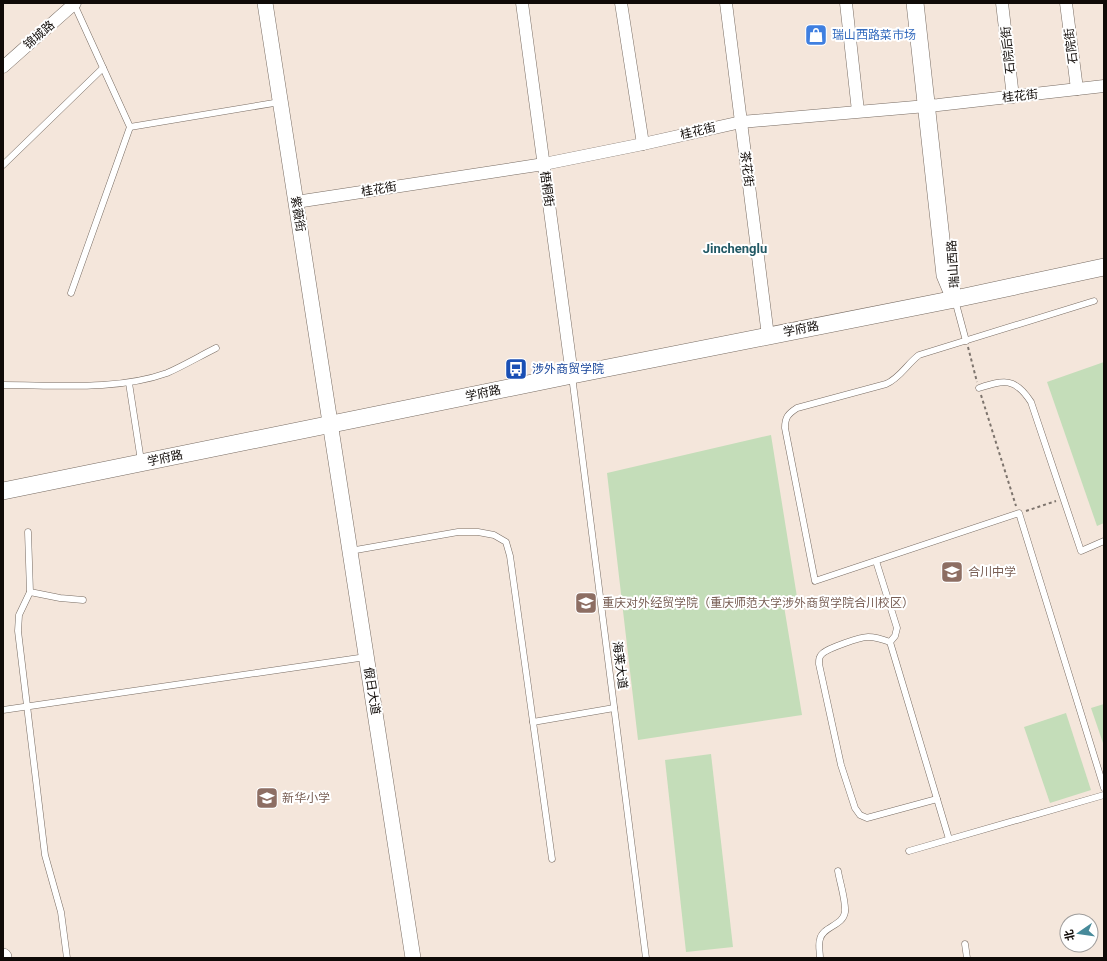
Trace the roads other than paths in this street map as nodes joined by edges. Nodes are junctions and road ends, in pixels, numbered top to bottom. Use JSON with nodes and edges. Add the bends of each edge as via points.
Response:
{"nodes":[{"id":1,"x":265,"y":3,"type":"edge"},
{"id":2,"x":522,"y":3,"type":"edge"},
{"id":3,"x":621,"y":3,"type":"edge"},
{"id":4,"x":726,"y":3,"type":"edge"},
{"id":5,"x":846,"y":3,"type":"edge"},
{"id":6,"x":915,"y":3,"type":"edge"},
{"id":7,"x":927,"y":3,"type":"edge"},
{"id":8,"x":1002,"y":3,"type":"edge"},
{"id":9,"x":1066,"y":3,"type":"edge"},
{"id":10,"x":74,"y":4,"type":"edge"},
{"id":11,"x":3,"y":67,"type":"edge"},
{"id":12,"x":103,"y":68,"type":"junction"},
{"id":13,"x":1104,"y":86,"type":"edge"},
{"id":14,"x":1077,"y":89,"type":"junction"},
{"id":15,"x":1013,"y":97,"type":"junction"},
{"id":16,"x":280,"y":102,"type":"junction"},
{"id":17,"x":932,"y":105,"type":"junction"},
{"id":18,"x":858,"y":111,"type":"junction"},
{"id":19,"x":741,"y":122,"type":"junction"},
{"id":20,"x":130,"y":127,"type":"junction"},
{"id":21,"x":643,"y":144,"type":"junction"},
{"id":22,"x":544,"y":164,"type":"junction"},
{"id":23,"x":3,"y":165,"type":"edge"},
{"id":24,"x":296,"y":202,"type":"junction"},
{"id":25,"x":1104,"y":267,"type":"edge"},
{"id":26,"x":71,"y":293,"type":"dead end"},
{"id":27,"x":955,"y":299,"type":"junction"},
{"id":28,"x":1094,"y":301,"type":"dead end"},
{"id":29,"x":768,"y":336,"type":"junction"},
{"id":30,"x":966,"y":341,"type":"junction"},
{"id":31,"x":216,"y":348,"type":"dead end"},
{"id":32,"x":572,"y":375,"type":"junction"},
{"id":33,"x":129,"y":383,"type":"junction"},
{"id":34,"x":3,"y":385,"type":"edge"},
{"id":35,"x":979,"y":388,"type":"road end"},
{"id":36,"x":330,"y":424,"type":"junction"},
{"id":37,"x":141,"y":463,"type":"junction"},
{"id":38,"x":3,"y":491,"type":"edge"},
{"id":39,"x":28,"y":532,"type":"dead end"},
{"id":40,"x":1104,"y":541,"type":"edge"},
{"id":41,"x":350,"y":551,"type":"junction"},
{"id":42,"x":876,"y":560,"type":"junction"},
{"id":43,"x":30,"y":592,"type":"junction"},
{"id":44,"x":83,"y":600,"type":"dead end"},
{"id":45,"x":890,"y":642,"type":"junction"},
{"id":46,"x":366,"y":657,"type":"junction"},
{"id":47,"x":27,"y":707,"type":"junction"},
{"id":48,"x":614,"y":708,"type":"junction"},
{"id":49,"x":3,"y":710,"type":"edge"},
{"id":50,"x":533,"y":722,"type":"junction"},
{"id":51,"x":1104,"y":788,"type":"edge"},
{"id":52,"x":1104,"y":795,"type":"edge"},
{"id":53,"x":937,"y":799,"type":"junction"},
{"id":54,"x":949,"y":839,"type":"junction"},
{"id":55,"x":909,"y":851,"type":"dead end"},
{"id":56,"x":552,"y":859,"type":"dead end"},
{"id":57,"x":838,"y":871,"type":"dead end"},
{"id":58,"x":965,"y":944,"type":"dead end"},
{"id":59,"x":67,"y":958,"type":"edge"},
{"id":60,"x":413,"y":958,"type":"edge"},
{"id":61,"x":646,"y":958,"type":"edge"},
{"id":62,"x":820,"y":958,"type":"edge"},
{"id":63,"x":966,"y":958,"type":"edge"}],
"edges":[{"from":1,"to":16,"type":"street","name":"紫薇街"},
{"from":2,"to":22,"type":"street","name":"梧桐街"},
{"from":3,"to":21,"type":"street"},
{"from":4,"to":19,"type":"street","name":"茶花街"},
{"from":5,"to":18,"type":"street"},
{"from":6,"to":17,"type":"main road","name":"瑞山西路"},
{"from":7,"to":17,"type":"main road","name":"瑞山西路"},
{"from":8,"to":15,"type":"street","name":"石院后街"},
{"from":9,"to":14,"type":"street","name":"石院街"},
{"from":10,"to":11,"type":"street","name":"锦城路"},
{"from":10,"to":12,"type":"lane"},
{"from":12,"to":20,"type":"lane"},
{"from":12,"to":23,"type":"lane"},
{"from":13,"to":14,"type":"street","name":"桂花街"},
{"from":14,"to":15,"type":"street","name":"桂花街"},
{"from":15,"to":17,"type":"street","name":"桂花街"},
{"from":16,"to":20,"type":"lane"},
{"from":16,"to":24,"type":"street","name":"紫薇街"},
{"from":17,"to":18,"type":"street","name":"桂花街"},
{"from":17,"to":27,"type":"main road","name":"瑞山西路","via":[[956,274]]},
{"from":18,"to":19,"type":"street","name":"桂花街"},
{"from":19,"to":21,"type":"street","name":"桂花街"},
{"from":19,"to":29,"type":"street","name":"茶花街"},
{"from":20,"to":26,"type":"lane"},
{"from":21,"to":22,"type":"street","name":"桂花街"},
{"from":22,"to":24,"type":"street","name":"桂花街"},
{"from":22,"to":32,"type":"street","name":"梧桐街"},
{"from":24,"to":36,"type":"street","name":"紫薇街"},
{"from":25,"to":27,"type":"main road","name":"学府路"},
{"from":27,"to":29,"type":"main road","name":"学府路"},
{"from":27,"to":30,"type":"lane"},
{"from":28,"to":30,"type":"lane"},
{"from":29,"to":32,"type":"main road","name":"学府路"},
{"from":30,"to":42,"type":"lane","via":[[920,355],[910,362],[898,377],[886,384],[797,408],[786,419],[785,428],[815,581]]},
{"from":31,"to":33,"type":"lane","via":[[167,373]]},
{"from":32,"to":36,"type":"main road","name":"学府路"},
{"from":32,"to":48,"type":"lane","name":"海莱大道"},
{"from":33,"to":34,"type":"lane"},
{"from":33,"to":37,"type":"lane"},
{"from":35,"to":40,"type":"lane","via":[[1004,382],[1015,385],[1025,392],[1031,402],[1081,551]]},
{"from":36,"to":37,"type":"main road","name":"学府路"},
{"from":36,"to":41,"type":"street","name":"假日大道"},
{"from":37,"to":38,"type":"main road","name":"学府路"},
{"from":39,"to":43,"type":"lane"},
{"from":41,"to":46,"type":"street","name":"假日大道"},
{"from":41,"to":50,"type":"lane","via":[[458,532],[494,535],[506,542]]},
{"from":42,"to":45,"type":"lane","via":[[897,628],[896,636]]},
{"from":42,"to":51,"type":"lane","via":[[1019,513]]},
{"from":43,"to":44,"type":"lane"},
{"from":43,"to":47,"type":"lane","via":[[19,615],[18,630]]},
{"from":45,"to":53,"type":"lane"},
{"from":45,"to":53,"type":"lane","via":[[866,637],[829,649],[819,658],[841,765],[855,808],[860,815],[867,818]]},
{"from":46,"to":47,"type":"lane"},
{"from":46,"to":60,"type":"street","name":"假日大道"},
{"from":47,"to":49,"type":"lane"},
{"from":47,"to":59,"type":"lane","via":[[45,855],[61,912]]},
{"from":48,"to":50,"type":"lane"},
{"from":48,"to":61,"type":"lane","name":"海莱大道"},
{"from":50,"to":56,"type":"lane"},
{"from":52,"to":54,"type":"lane"},
{"from":53,"to":54,"type":"lane"},
{"from":54,"to":55,"type":"lane"},
{"from":57,"to":62,"type":"lane","via":[[845,913],[840,921],[821,935]]},
{"from":58,"to":63,"type":"lane"}]}
